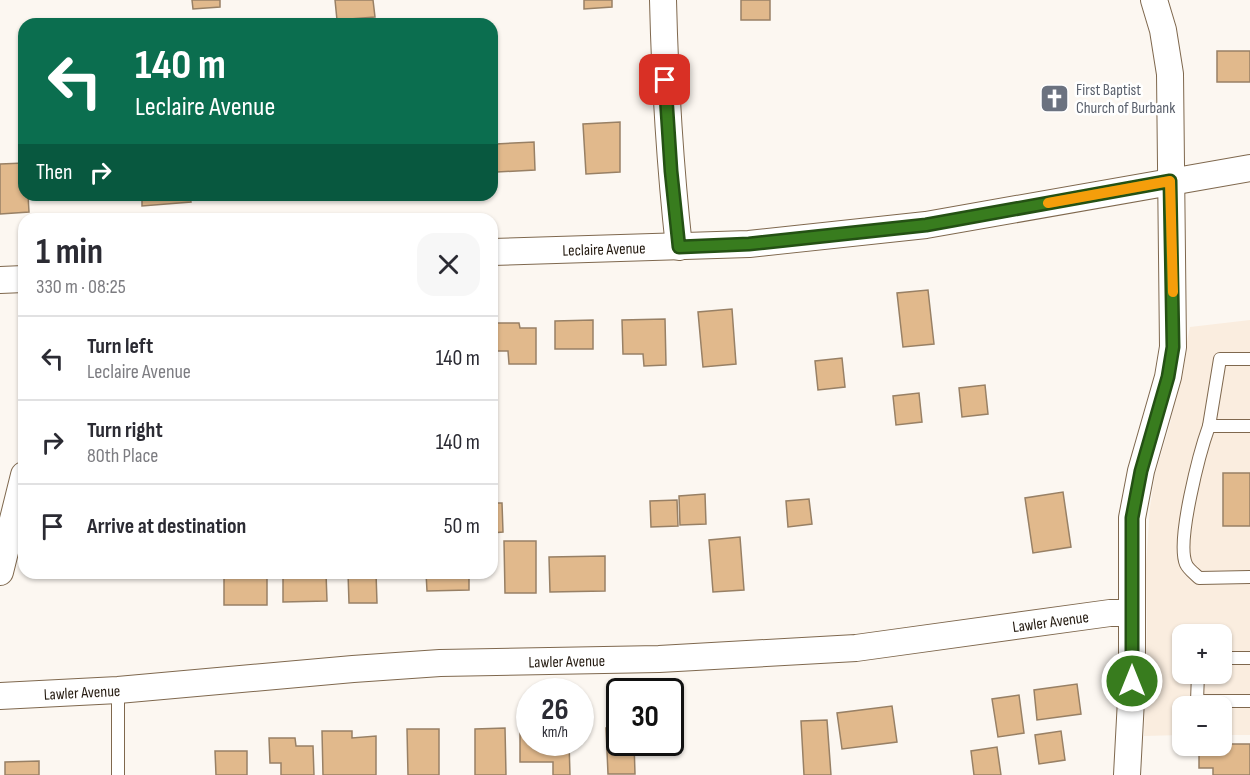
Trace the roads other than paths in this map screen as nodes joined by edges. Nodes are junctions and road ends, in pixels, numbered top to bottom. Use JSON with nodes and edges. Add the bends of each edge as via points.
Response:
{"nodes":[{"id":1,"x":663,"y":0,"type":"edge"},
{"id":2,"x":1154,"y":0,"type":"edge"},
{"id":3,"x":1250,"y":168,"type":"edge"},
{"id":4,"x":1170,"y":181,"type":"junction"},
{"id":5,"x":679,"y":247,"type":"junction"},
{"id":6,"x":498,"y":252,"type":"edge"},
{"id":7,"x":18,"y":279,"type":"edge"},
{"id":8,"x":0,"y":280,"type":"edge"},
{"id":9,"x":1250,"y":359,"type":"edge"},
{"id":10,"x":1209,"y":426,"type":"junction"},
{"id":11,"x":1250,"y":426,"type":"edge"},
{"id":12,"x":18,"y":500,"type":"edge"},
{"id":13,"x":0,"y":572,"type":"edge"},
{"id":14,"x":1250,"y":577,"type":"edge"},
{"id":15,"x":1132,"y":613,"type":"junction"},
{"id":16,"x":1232,"y":658,"type":"edge"},
{"id":17,"x":1250,"y":658,"type":"edge"},
{"id":18,"x":1198,"y":684,"type":"edge"},
{"id":19,"x":118,"y":690,"type":"junction"},
{"id":20,"x":0,"y":696,"type":"edge"},
{"id":21,"x":1250,"y":701,"type":"edge"},
{"id":22,"x":118,"y":775,"type":"edge"},
{"id":23,"x":1127,"y":775,"type":"edge"}],
"edges":[{"from":1,"to":5,"type":"street","via":[[668,137]]},
{"from":2,"to":4,"type":"street","via":[[1170,74]]},
{"from":3,"to":4,"type":"street","name":"Leclaire Avenue"},
{"from":4,"to":5,"type":"street","name":"Leclaire Avenue","via":[[926,225],[749,244]]},
{"from":4,"to":15,"type":"street","via":[[1173,347],[1135,495]]},
{"from":5,"to":6,"type":"street","name":"Leclaire Avenue"},
{"from":7,"to":8,"type":"street"},
{"from":9,"to":10,"type":"lane","via":[[1220,359]]},
{"from":10,"to":11,"type":"lane"},
{"from":10,"to":14,"type":"lane","via":[[1188,514],[1186,564],[1199,578]]},
{"from":12,"to":13,"type":"street"},
{"from":15,"to":19,"type":"street","name":"Lawler Avenue","via":[[856,648],[659,659],[429,664]]},
{"from":15,"to":23,"type":"street"},
{"from":16,"to":17,"type":"lane"},
{"from":18,"to":21,"type":"lane","via":[[1197,701]]},
{"from":19,"to":20,"type":"street","name":"Lawler Avenue"},
{"from":19,"to":22,"type":"lane"}]}
